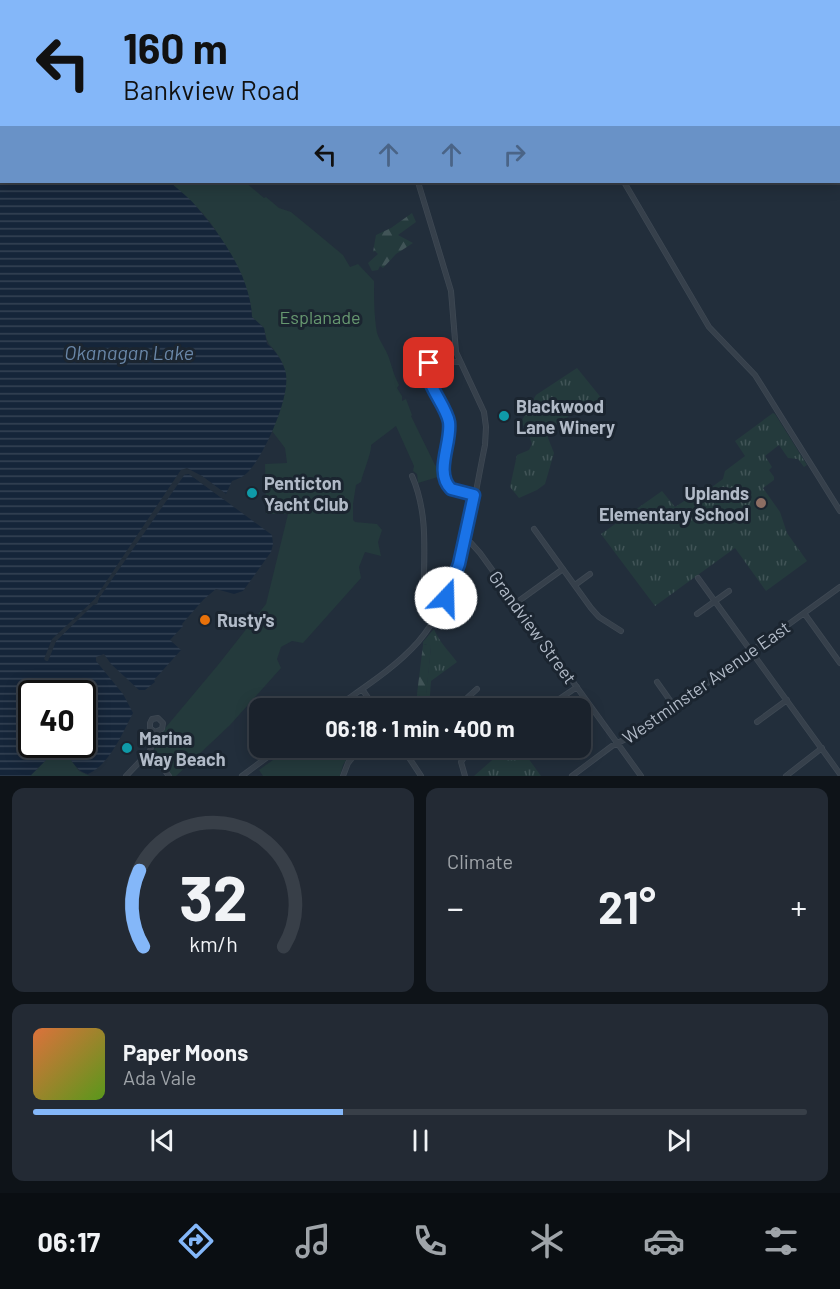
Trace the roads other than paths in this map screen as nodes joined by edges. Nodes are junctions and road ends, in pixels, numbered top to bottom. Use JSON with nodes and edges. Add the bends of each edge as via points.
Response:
{"nodes":[{"id":1,"x":418,"y":183,"type":"edge"},
{"id":2,"x":625,"y":183,"type":"edge"},
{"id":3,"x":417,"y":347,"type":"dead end"},
{"id":4,"x":459,"y":362,"type":"junction"},
{"id":5,"x":429,"y":363,"type":"junction"},
{"id":6,"x":412,"y":476,"type":"dead end"},
{"id":7,"x":474,"y":495,"type":"junction"},
{"id":8,"x":840,"y":511,"type":"edge"},
{"id":9,"x":534,"y":529,"type":"dead end"},
{"id":10,"x":465,"y":541,"type":"junction"},
{"id":11,"x":563,"y":569,"type":"junction"},
{"id":12,"x":590,"y":574,"type":"dead end"},
{"id":13,"x":698,"y":578,"type":"dead end"},
{"id":14,"x":574,"y":585,"type":"junction"},
{"id":15,"x":840,"y":588,"type":"edge"},
{"id":16,"x":729,"y":591,"type":"dead end"},
{"id":17,"x":715,"y":602,"type":"junction"},
{"id":18,"x":516,"y":603,"type":"junction"},
{"id":19,"x":804,"y":613,"type":"junction"},
{"id":20,"x":697,"y":614,"type":"dead end"},
{"id":21,"x":432,"y":623,"type":"junction"},
{"id":22,"x":621,"y":631,"type":"dead end"},
{"id":23,"x":751,"y":651,"type":"junction"},
{"id":24,"x":840,"y":663,"type":"edge"},
{"id":25,"x":657,"y":682,"type":"dead end"},
{"id":26,"x":577,"y":687,"type":"junction"},
{"id":27,"x":362,"y":689,"type":"junction"},
{"id":28,"x":477,"y":689,"type":"dead end"},
{"id":29,"x":349,"y":698,"type":"edge"},
{"id":30,"x":368,"y":698,"type":"edge"},
{"id":31,"x":467,"y":698,"type":"edge"},
{"id":32,"x":561,"y":698,"type":"edge"},
{"id":33,"x":787,"y":700,"type":"junction"},
{"id":34,"x":675,"y":706,"type":"junction"},
{"id":35,"x":757,"y":722,"type":"dead end"},
{"id":36,"x":155,"y":732,"type":"dead end"},
{"id":37,"x":617,"y":744,"type":"junction"},
{"id":38,"x":822,"y":748,"type":"junction"},
{"id":39,"x":150,"y":751,"type":"junction"},
{"id":40,"x":266,"y":758,"type":"edge"},
{"id":41,"x":352,"y":758,"type":"edge"},
{"id":42,"x":410,"y":758,"type":"edge"},
{"id":43,"x":464,"y":758,"type":"edge"},
{"id":44,"x":840,"y":774,"type":"edge"},
{"id":45,"x":126,"y":776,"type":"edge"},
{"id":46,"x":169,"y":776,"type":"edge"},
{"id":47,"x":242,"y":776,"type":"edge"},
{"id":48,"x":344,"y":776,"type":"edge"},
{"id":49,"x":421,"y":776,"type":"edge"},
{"id":50,"x":465,"y":776,"type":"edge"},
{"id":51,"x":572,"y":776,"type":"edge"},
{"id":52,"x":641,"y":776,"type":"edge"},
{"id":53,"x":786,"y":776,"type":"edge"}],
"edges":[{"from":1,"to":4,"type":"street","via":[[451,291]]},
{"from":2,"to":8,"type":"street","via":[[712,332],[751,370]]},
{"from":3,"to":5,"type":"street"},
{"from":4,"to":5,"type":"street"},
{"from":4,"to":7,"type":"street","via":[[486,419]]},
{"from":5,"to":7,"type":"street","via":[[427,376],[449,422],[446,482],[451,489]]},
{"from":6,"to":21,"type":"street","via":[[425,526],[424,612]]},
{"from":7,"to":10,"type":"street"},
{"from":9,"to":11,"type":"street"},
{"from":10,"to":18,"type":"street","name":"Grandview Street","via":[[480,553]]},
{"from":10,"to":21,"type":"street","via":[[455,577]]},
{"from":11,"to":14,"type":"street"},
{"from":11,"to":18,"type":"street"},
{"from":12,"to":14,"type":"street"},
{"from":13,"to":17,"type":"street"},
{"from":14,"to":22,"type":"street","via":[[595,613]]},
{"from":15,"to":19,"type":"street","name":"Westminster Avenue East"},
{"from":16,"to":17,"type":"street"},
{"from":17,"to":20,"type":"street"},
{"from":17,"to":23,"type":"street"},
{"from":18,"to":26,"type":"street","name":"Grandview Street"},
{"from":19,"to":23,"type":"street","name":"Westminster Avenue East"},
{"from":19,"to":24,"type":"street"},
{"from":21,"to":27,"type":"street","via":[[412,648]]},
{"from":23,"to":33,"type":"street"},
{"from":23,"to":34,"type":"street","name":"Westminster Avenue East"},
{"from":25,"to":34,"type":"street"},
{"from":26,"to":32,"type":"street"},
{"from":26,"to":37,"type":"street","name":"Grandview Street"},
{"from":27,"to":29,"type":"street"},
{"from":27,"to":30,"type":"street"},
{"from":28,"to":31,"type":"street"},
{"from":33,"to":35,"type":"street"},
{"from":33,"to":38,"type":"street"},
{"from":34,"to":37,"type":"street","name":"Westminster Avenue East"},
{"from":36,"to":39,"type":"street"},
{"from":37,"to":51,"type":"street","name":"Westminster Avenue East"},
{"from":37,"to":52,"type":"street","name":"Grandview Street"},
{"from":38,"to":44,"type":"street"},
{"from":38,"to":53,"type":"street"},
{"from":39,"to":45,"type":"street"},
{"from":39,"to":46,"type":"street"},
{"from":40,"to":47,"type":"street"},
{"from":41,"to":48,"type":"street"},
{"from":42,"to":49,"type":"street"},
{"from":43,"to":50,"type":"street"}]}
